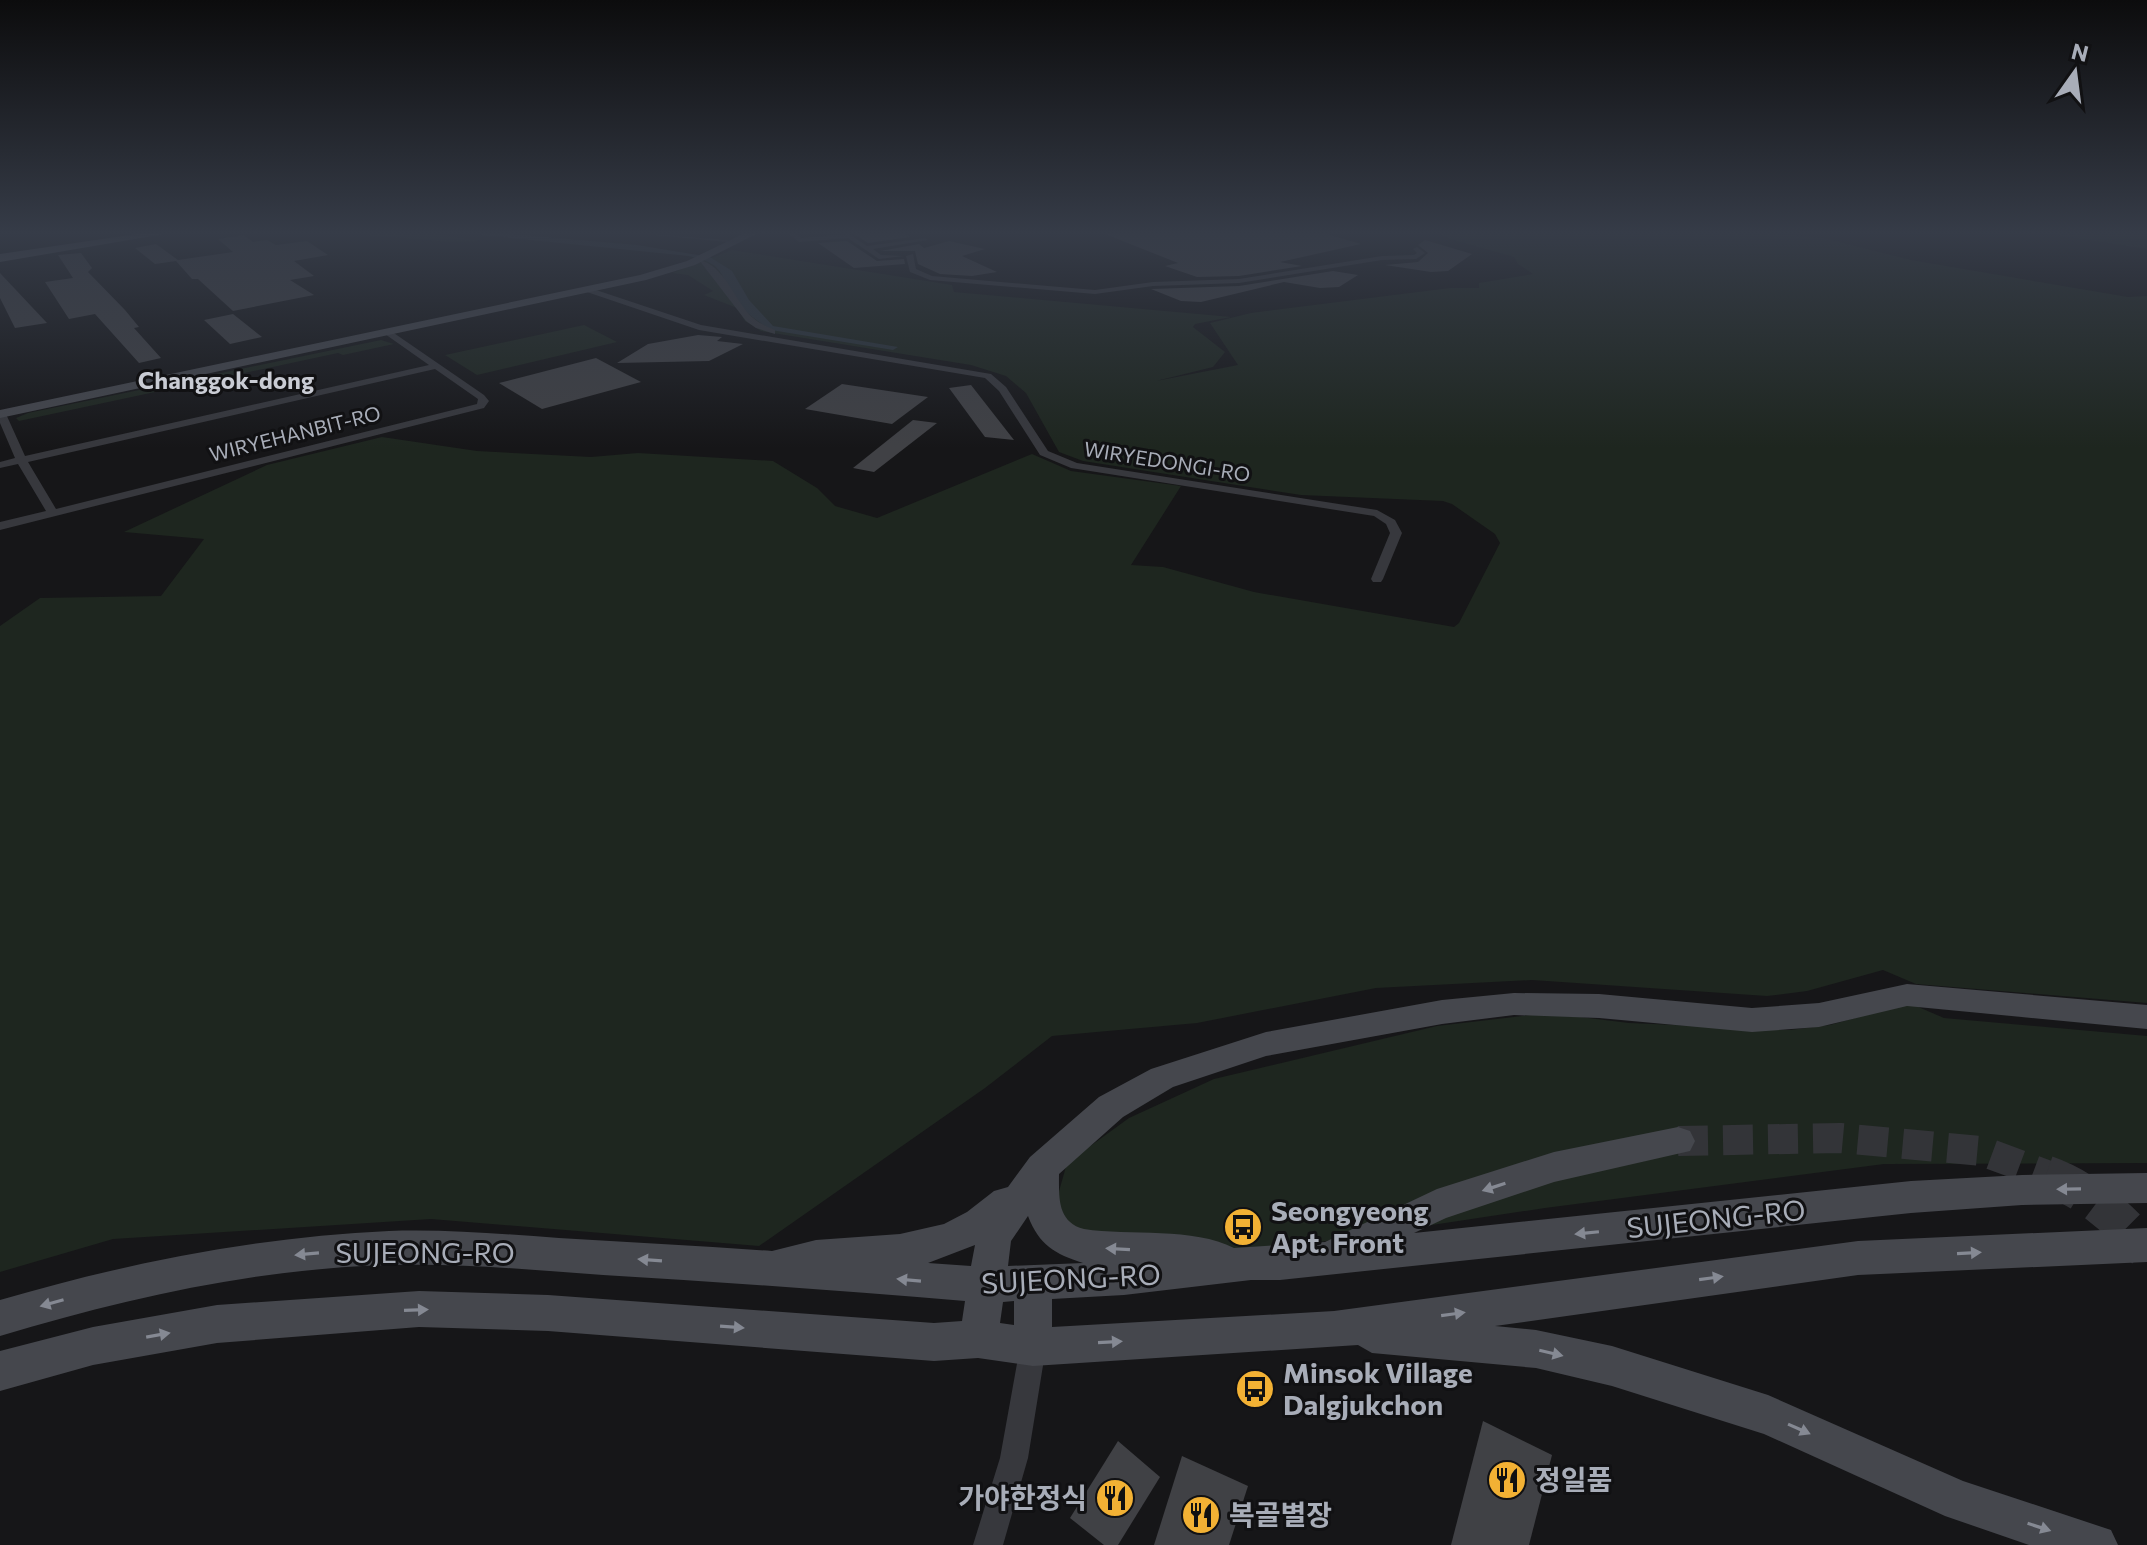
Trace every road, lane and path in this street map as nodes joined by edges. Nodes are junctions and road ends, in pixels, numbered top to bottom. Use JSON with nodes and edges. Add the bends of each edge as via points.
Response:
{"nodes":[{"id":1,"x":522,"y":304,"type":"edge"},
{"id":2,"x":632,"y":304,"type":"edge"},
{"id":3,"x":737,"y":304,"type":"edge"},
{"id":4,"x":388,"y":332,"type":"junction"},
{"id":5,"x":906,"y":354,"type":"dead end"},
{"id":6,"x":435,"y":366,"type":"junction"},
{"id":7,"x":0,"y":414,"type":"edge"},
{"id":8,"x":21,"y":460,"type":"junction"},
{"id":9,"x":0,"y":465,"type":"edge"},
{"id":10,"x":53,"y":513,"type":"junction"},
{"id":11,"x":0,"y":526,"type":"edge"},
{"id":12,"x":1377,"y":579,"type":"dead end"},
{"id":13,"x":2147,"y":1017,"type":"edge"},
{"id":14,"x":1678,"y":1141,"type":"tunnel mouth"},
{"id":15,"x":1042,"y":1168,"type":"junction"},
{"id":16,"x":2147,"y":1188,"type":"edge"},
{"id":17,"x":2147,"y":1245,"type":"edge"},
{"id":18,"x":1324,"y":1259,"type":"junction"},
{"id":19,"x":1251,"y":1263,"type":"junction"},
{"id":20,"x":767,"y":1268,"type":"junction"},
{"id":21,"x":1033,"y":1282,"type":"junction"},
{"id":22,"x":987,"y":1285,"type":"junction"},
{"id":23,"x":0,"y":1318,"type":"edge"},
{"id":24,"x":1334,"y":1330,"type":"junction"},
{"id":25,"x":978,"y":1339,"type":"junction"},
{"id":26,"x":1033,"y":1347,"type":"junction"},
{"id":27,"x":0,"y":1371,"type":"edge"},
{"id":28,"x":988,"y":1545,"type":"edge"},
{"id":29,"x":2096,"y":1545,"type":"edge"}],
"edges":[{"from":1,"to":4,"type":"main road"},
{"from":2,"to":12,"type":"street","name":"WIRYEDONGI-RO","via":[[699,327],[988,376],[1003,389],[1044,453],[1075,466],[1377,513],[1396,533]]},
{"from":3,"to":5,"type":"street","via":[[761,329]]},
{"from":4,"to":6,"type":"street","name":"WIRYEHANBIT-RO"},
{"from":4,"to":7,"type":"main road"},
{"from":6,"to":8,"type":"street","name":"WIRYEHANBIT-RO"},
{"from":6,"to":10,"type":"street","name":"WIRYEHANBIT-RO","via":[[481,397],[481,406]]},
{"from":7,"to":8,"type":"street"},
{"from":8,"to":9,"type":"street","name":"WIRYEHANBIT-RO"},
{"from":8,"to":10,"type":"street"},
{"from":10,"to":11,"type":"street","name":"WIRYEHANBIT-RO"},
{"from":13,"to":15,"type":"main road","via":[[1907,995],[1819,1015],[1752,1020],[1556,1004],[1442,1012],[1266,1044],[1176,1073],[1111,1107]]},
{"from":14,"to":18,"type":"main road","one_way":true,"via":[[1554,1167],[1437,1205]]},
{"from":19,"to":15,"type":"main road","one_way":true,"via":[[1112,1249],[1060,1237],[1044,1209]]},
{"from":15,"to":20,"type":"main road","via":[[984,1223],[950,1239],[917,1251],[818,1255]]},
{"from":15,"to":22,"type":"main road","via":[[994,1236]]},
{"from":16,"to":18,"type":"main road","name":"SUJEONG-RO","one_way":true,"via":[[1911,1197]]},
{"from":24,"to":17,"type":"main road","one_way":true,"via":[[1858,1258]]},
{"from":18,"to":19,"type":"main road","name":"SUJEONG-RO"},
{"from":19,"to":21,"type":"main road","name":"SUJEONG-RO"},
{"from":22,"to":20,"type":"main road","name":"SUJEONG-RO","one_way":true},
{"from":20,"to":23,"type":"main road","name":"SUJEONG-RO","one_way":true,"via":[[392,1248],[204,1268],[89,1292]]},
{"from":21,"to":22,"type":"main road","name":"SUJEONG-RO"},
{"from":21,"to":26,"type":"main road"},
{"from":22,"to":25,"type":"main road"},
{"from":26,"to":24,"type":"main road","one_way":true},
{"from":24,"to":29,"type":"main road","one_way":true,"via":[[1536,1349],[1612,1366],[1768,1415],[1960,1501]]},
{"from":25,"to":26,"type":"main road"},
{"from":27,"to":25,"type":"main road","one_way":true,"via":[[93,1346],[217,1324],[419,1309],[548,1313],[934,1342]]},
{"from":26,"to":28,"type":"street","via":[[1014,1458]]}]}
